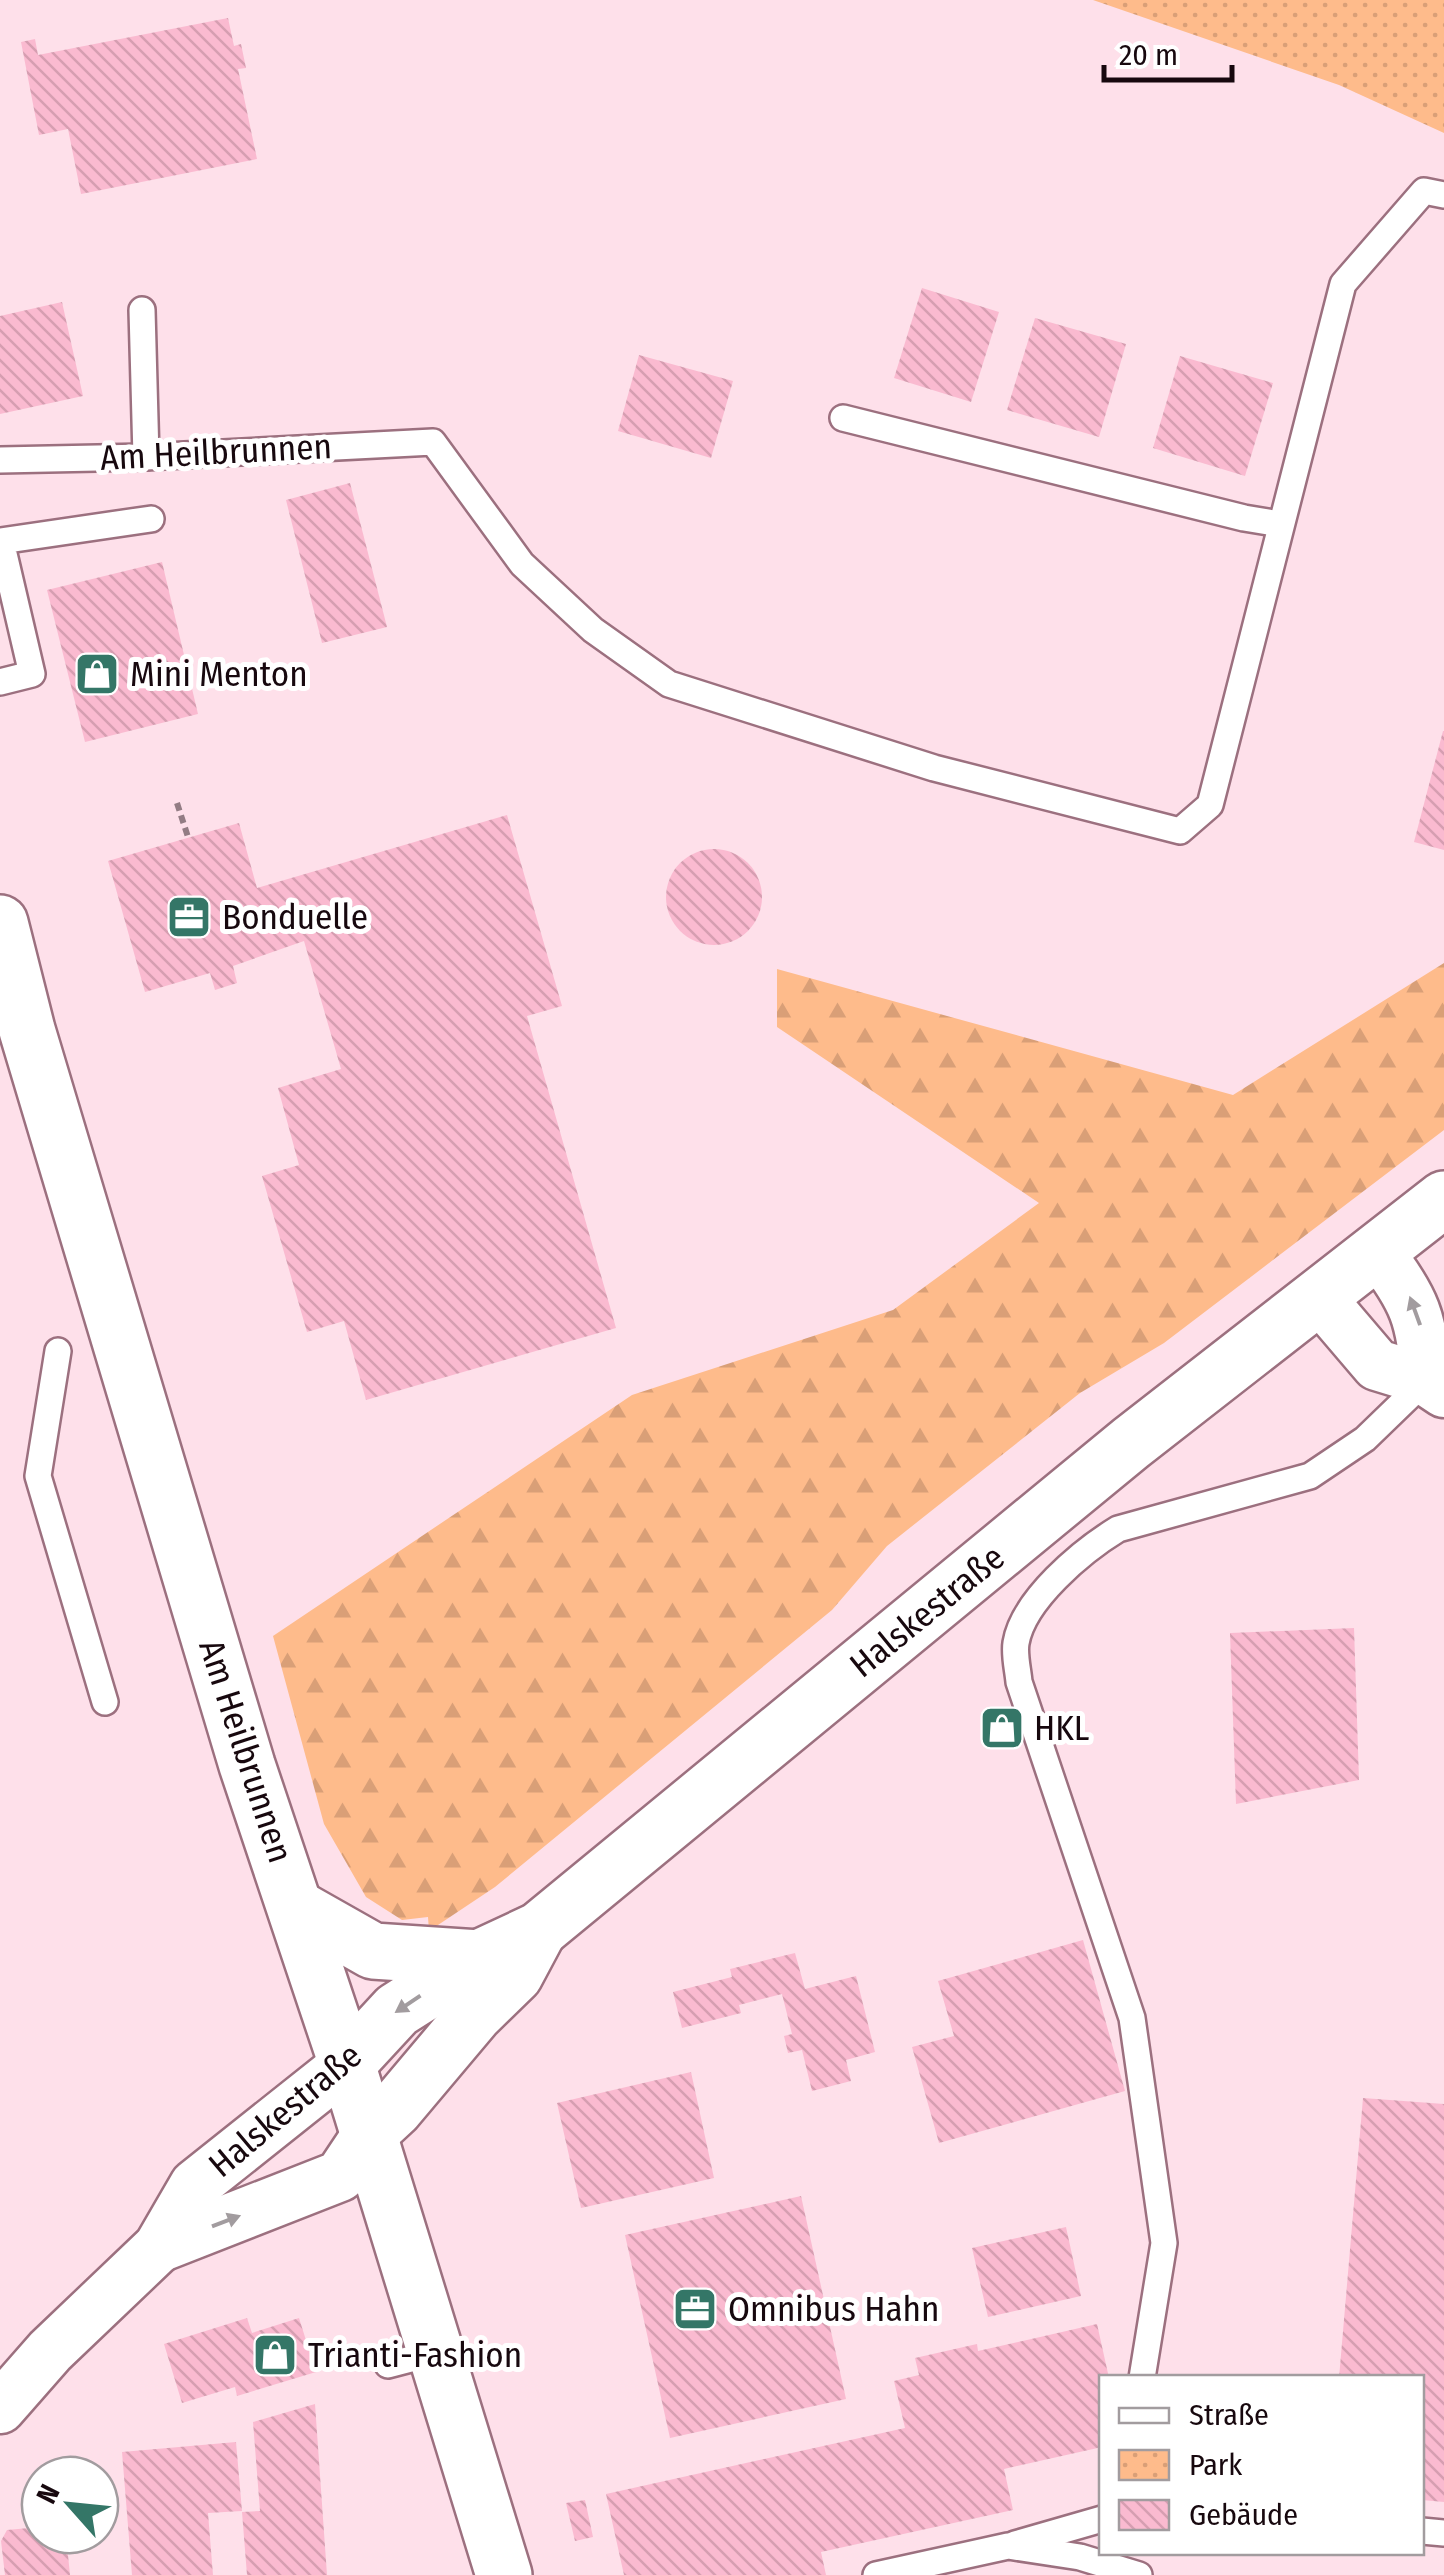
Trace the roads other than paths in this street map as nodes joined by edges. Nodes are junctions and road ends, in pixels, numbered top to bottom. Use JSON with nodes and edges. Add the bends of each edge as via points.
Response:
{"nodes":[{"id":1,"x":1444,"y":195,"type":"edge"},
{"id":2,"x":142,"y":310,"type":"dead end"},
{"id":3,"x":843,"y":418,"type":"dead end"},
{"id":4,"x":146,"y":456,"type":"junction"},
{"id":5,"x":0,"y":460,"type":"edge"},
{"id":6,"x":151,"y":520,"type":"dead end"},
{"id":7,"x":1280,"y":524,"type":"junction"},
{"id":8,"x":0,"y":682,"type":"edge"},
{"id":9,"x":0,"y":923,"type":"edge"},
{"id":10,"x":1444,"y":1199,"type":"edge"},
{"id":11,"x":1377,"y":1252,"type":"junction"},
{"id":12,"x":1320,"y":1297,"type":"junction"},
{"id":13,"x":58,"y":1351,"type":"dead end"},
{"id":14,"x":1435,"y":1386,"type":"edge"},
{"id":15,"x":105,"y":1702,"type":"dead end"},
{"id":16,"x":297,"y":1908,"type":"junction"},
{"id":17,"x":539,"y":1930,"type":"junction"},
{"id":18,"x":479,"y":1958,"type":"junction"},
{"id":19,"x":347,"y":2064,"type":"junction"},
{"id":20,"x":368,"y":2134,"type":"junction"},
{"id":21,"x":159,"y":2246,"type":"junction"},
{"id":22,"x":1142,"y":2375,"type":"edge"},
{"id":23,"x":0,"y":2408,"type":"edge"},
{"id":24,"x":1099,"y":2521,"type":"edge"},
{"id":25,"x":1008,"y":2546,"type":"junction"},
{"id":26,"x":504,"y":2575,"type":"edge"},
{"id":27,"x":876,"y":2575,"type":"edge"},
{"id":28,"x":1139,"y":2575,"type":"edge"}],
"edges":[{"from":1,"to":7,"type":"lane","via":[[1424,191],[1343,284]]},
{"from":2,"to":4,"type":"lane"},
{"from":3,"to":7,"type":"lane"},
{"from":4,"to":5,"type":"lane","name":"Am Heilbrunnen"},
{"from":4,"to":7,"type":"lane","name":"Am Heilbrunnen","via":[[432,442],[522,564],[593,630],[669,684],[934,768],[1180,831],[1210,805]]},
{"from":6,"to":8,"type":"lane","via":[[1,541],[32,674]]},
{"from":9,"to":16,"type":"street","name":"Am Heilbrunnen","via":[[247,1765]]},
{"from":10,"to":11,"type":"street","name":"Halskestraße"},
{"from":11,"to":12,"type":"street","name":"Halskestraße"},
{"from":14,"to":11,"type":"street","one_way":true,"via":[[1407,1288]]},
{"from":12,"to":14,"type":"street","via":[[1377,1366]]},
{"from":12,"to":17,"type":"street","name":"Halskestraße","via":[[1131,1443]]},
{"from":13,"to":15,"type":"lane","via":[[38,1476]]},
{"from":14,"to":22,"type":"lane","via":[[1310,1476],[1118,1529],[1094,1544],[1024,1616],[1015,1646],[1019,1682],[1132,2018],[1164,2243]]},
{"from":16,"to":18,"type":"street","name":"Halskestraße","via":[[372,1950]]},
{"from":16,"to":19,"type":"street","name":"Am Heilbrunnen"},
{"from":17,"to":18,"type":"street","name":"Halskestraße"},
{"from":17,"to":20,"type":"street","name":"Halskestraße","via":[[515,1975]]},
{"from":18,"to":19,"type":"street","name":"Halskestraße","one_way":true,"via":[[397,2010]]},
{"from":19,"to":20,"type":"street","name":"Am Heilbrunnen"},
{"from":19,"to":21,"type":"street","name":"Halskestraße","via":[[195,2185]]},
{"from":21,"to":20,"type":"street","name":"Halskestraße","one_way":true,"via":[[340,2176]]},
{"from":20,"to":26,"type":"street","name":"Am Heilbrunnen","via":[[411,2359]]},
{"from":21,"to":23,"type":"street","name":"Halskestraße"},
{"from":24,"to":25,"type":"lane"},
{"from":25,"to":27,"type":"lane"},
{"from":25,"to":28,"type":"lane"}]}
